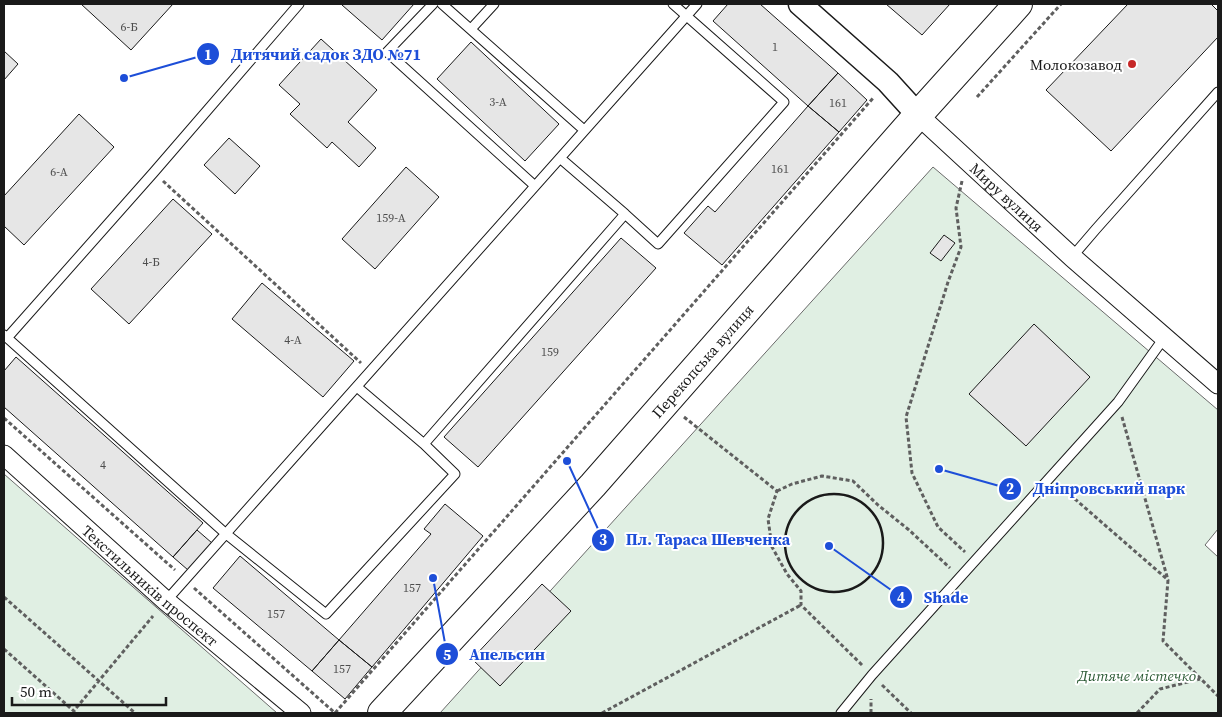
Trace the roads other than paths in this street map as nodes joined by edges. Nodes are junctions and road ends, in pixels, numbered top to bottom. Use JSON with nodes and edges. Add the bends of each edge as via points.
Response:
{"nodes":[{"id":1,"x":299,"y":4,"type":"edge"},
{"id":2,"x":432,"y":4,"type":"edge"},
{"id":3,"x":442,"y":4,"type":"edge"},
{"id":4,"x":494,"y":4,"type":"edge"},
{"id":5,"x":673,"y":4,"type":"edge"},
{"id":6,"x":697,"y":4,"type":"edge"},
{"id":7,"x":800,"y":4,"type":"edge"},
{"id":8,"x":1018,"y":4,"type":"edge"},
{"id":9,"x":686,"y":16,"type":"junction"},
{"id":10,"x":471,"y":29,"type":"junction"},
{"id":11,"x":1218,"y":92,"type":"edge"},
{"id":12,"x":918,"y":115,"type":"junction"},
{"id":13,"x":584,"y":130,"type":"junction"},
{"id":14,"x":560,"y":158,"type":"junction"},
{"id":15,"x":535,"y":186,"type":"junction"},
{"id":16,"x":625,"y":214,"type":"junction"},
{"id":17,"x":1072,"y":257,"type":"junction"},
{"id":18,"x":6,"y":336,"type":"edge"},
{"id":19,"x":1164,"y":338,"type":"junction"},
{"id":20,"x":1218,"y":384,"type":"edge"},
{"id":21,"x":357,"y":387,"type":"junction"},
{"id":22,"x":424,"y":444,"type":"junction"},
{"id":23,"x":4,"y":455,"type":"edge"},
{"id":24,"x":225,"y":533,"type":"junction"},
{"id":25,"x":166,"y":600,"type":"junction"},
{"id":26,"x":301,"y":713,"type":"edge"},
{"id":27,"x":382,"y":713,"type":"edge"},
{"id":28,"x":841,"y":713,"type":"edge"}],
"edges":[{"from":1,"to":18,"type":"lane"},
{"from":2,"to":15,"type":"lane","via":[[388,52]]},
{"from":3,"to":10,"type":"lane"},
{"from":4,"to":10,"type":"lane"},
{"from":5,"to":9,"type":"lane"},
{"from":6,"to":9,"type":"lane"},
{"from":7,"to":12,"type":"street","name":"Миру вулиця","via":[[888,82]]},
{"from":8,"to":12,"type":"main road","name":"Перекопська вулиця"},
{"from":9,"to":13,"type":"lane"},
{"from":9,"to":16,"type":"lane","via":[[784,102],[658,244]]},
{"from":10,"to":13,"type":"lane"},
{"from":11,"to":17,"type":"lane"},
{"from":12,"to":17,"type":"street","name":"Миру вулиця"},
{"from":12,"to":27,"type":"main road","name":"Перекопська вулиця","via":[[593,485]]},
{"from":13,"to":14,"type":"lane"},
{"from":14,"to":15,"type":"lane"},
{"from":14,"to":16,"type":"lane"},
{"from":15,"to":21,"type":"lane"},
{"from":16,"to":22,"type":"lane"},
{"from":17,"to":19,"type":"street","name":"Миру вулиця"},
{"from":18,"to":24,"type":"lane"},
{"from":19,"to":20,"type":"street","name":"Миру вулиця"},
{"from":19,"to":28,"type":"lane","via":[[1118,402]]},
{"from":21,"to":22,"type":"lane"},
{"from":21,"to":24,"type":"lane"},
{"from":22,"to":24,"type":"lane","via":[[455,474],[326,614]]},
{"from":23,"to":25,"type":"street","name":"Текстильників проспект"},
{"from":24,"to":25,"type":"lane"},
{"from":25,"to":26,"type":"street","name":"Текстильників проспект"}]}
